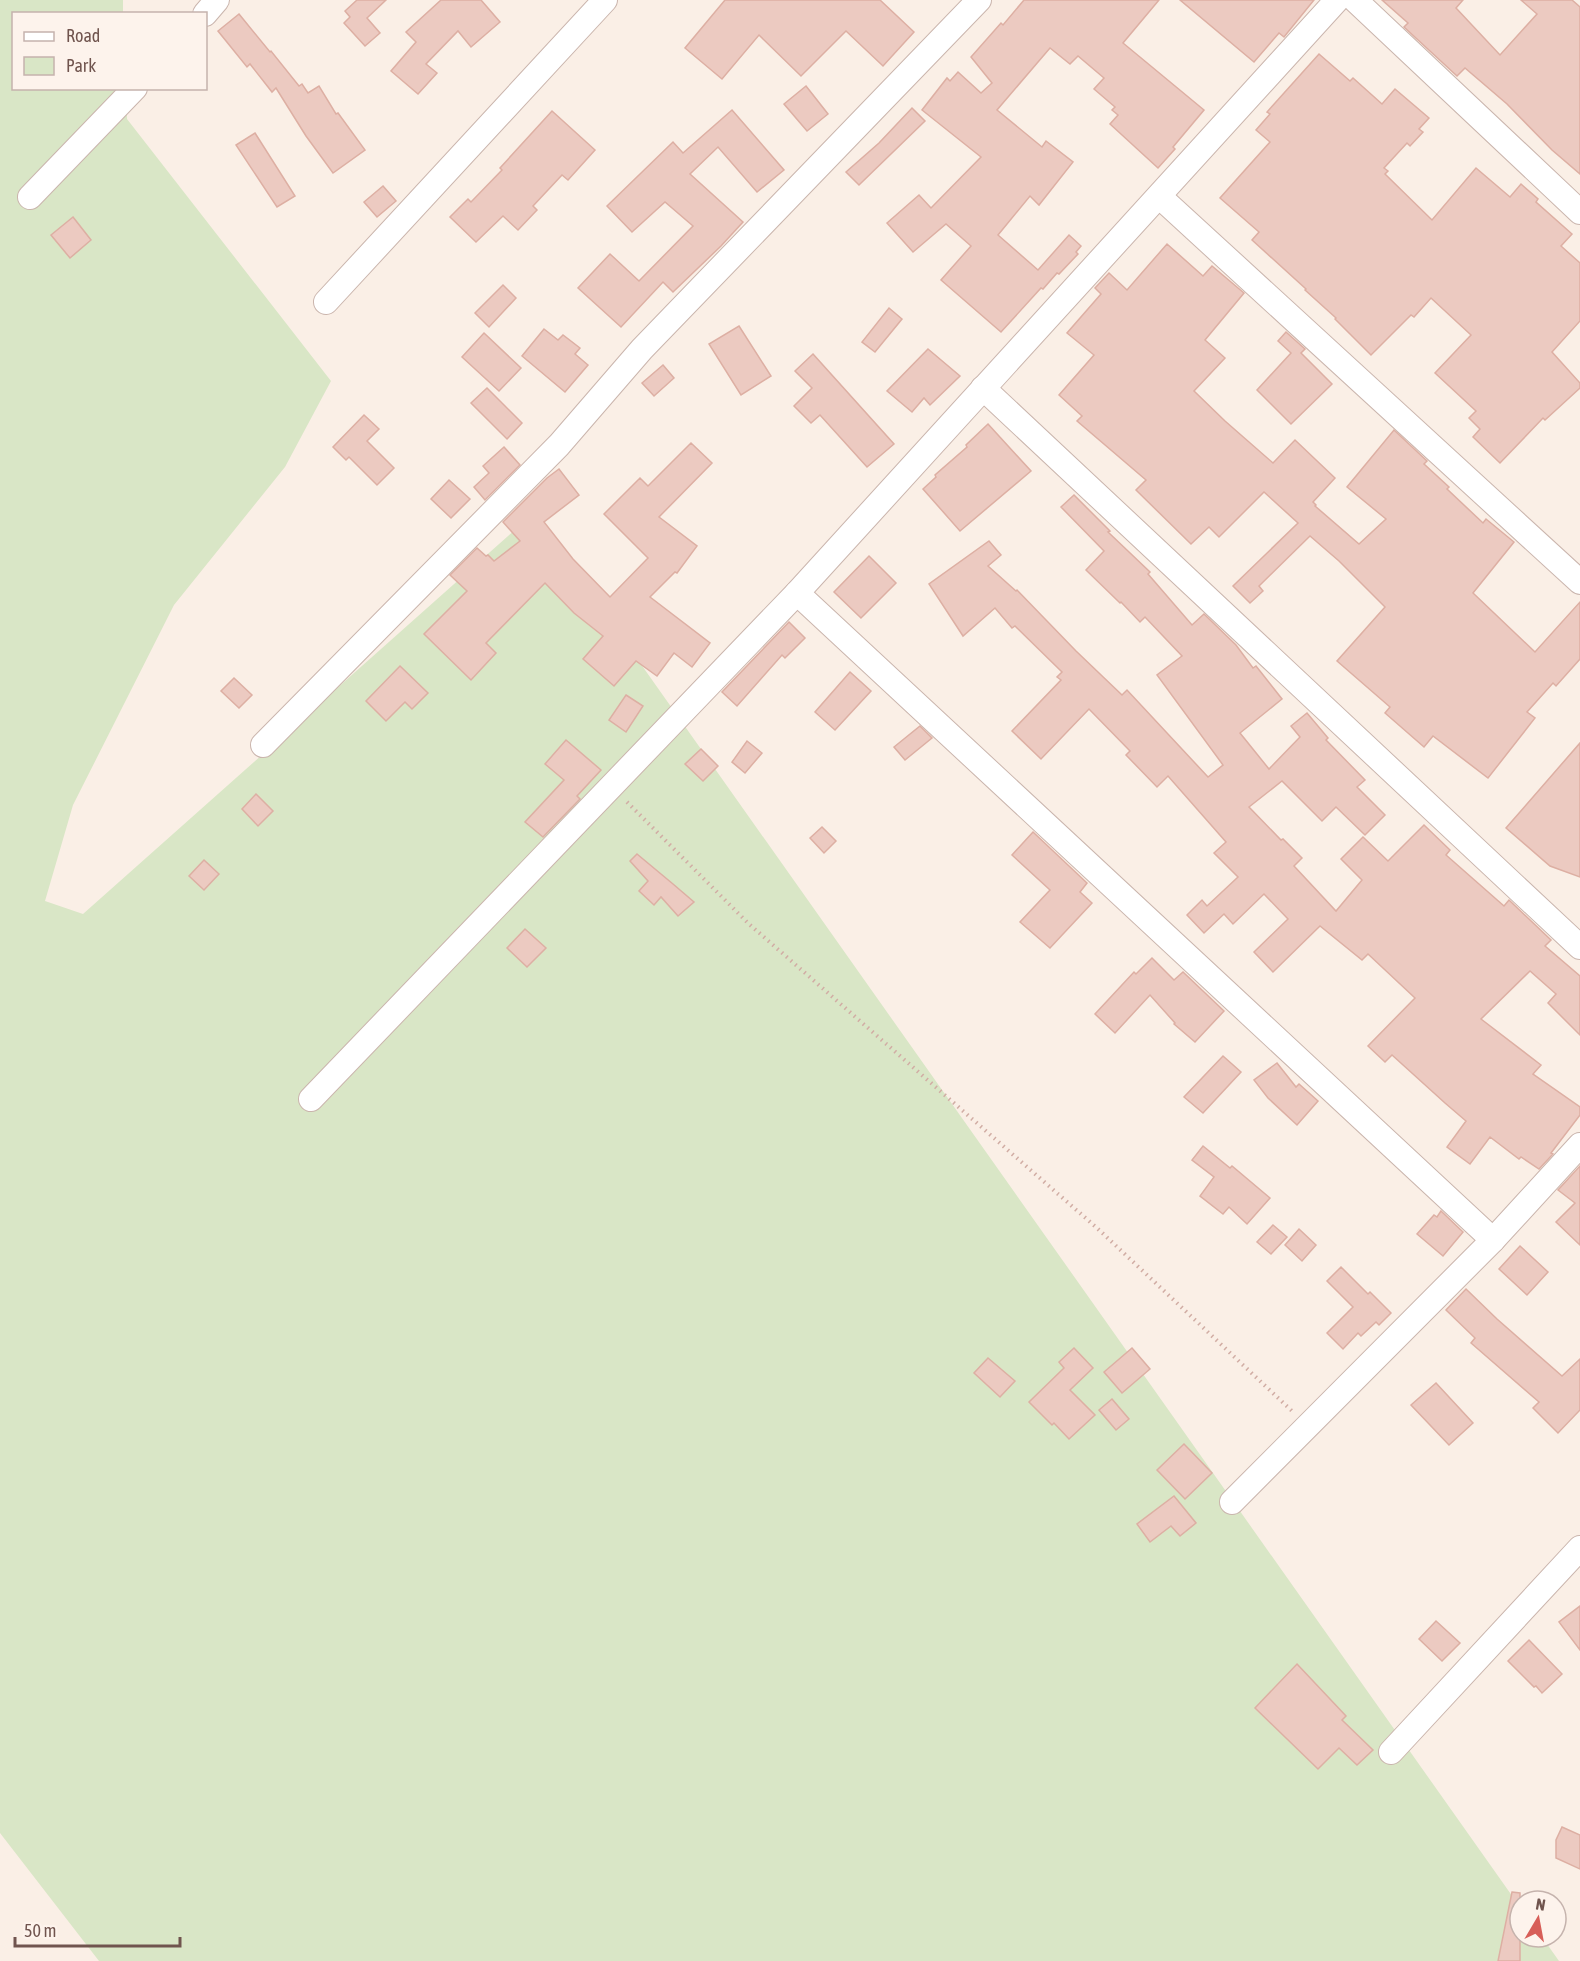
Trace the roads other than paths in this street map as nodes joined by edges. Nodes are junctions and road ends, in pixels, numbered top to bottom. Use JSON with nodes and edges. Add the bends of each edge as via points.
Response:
{"nodes":[{"id":1,"x":217,"y":0,"type":"edge"},
{"id":2,"x":605,"y":0,"type":"edge"},
{"id":3,"x":979,"y":0,"type":"edge"},
{"id":4,"x":1338,"y":0,"type":"edge"},
{"id":5,"x":1355,"y":0,"type":"edge"},
{"id":6,"x":207,"y":12,"type":"edge"},
{"id":7,"x":133,"y":90,"type":"edge"},
{"id":8,"x":30,"y":197,"type":"dead end"},
{"id":9,"x":1160,"y":197,"type":"junction"},
{"id":10,"x":1580,"y":212,"type":"edge"},
{"id":11,"x":326,"y":302,"type":"dead end"},
{"id":12,"x":983,"y":388,"type":"junction"},
{"id":13,"x":1580,"y":582,"type":"edge"},
{"id":14,"x":797,"y":594,"type":"junction"},
{"id":15,"x":263,"y":745,"type":"dead end"},
{"id":16,"x":1580,"y":947,"type":"edge"},
{"id":17,"x":311,"y":1099,"type":"dead end"},
{"id":18,"x":1580,"y":1144,"type":"edge"},
{"id":19,"x":1493,"y":1240,"type":"junction"},
{"id":20,"x":1232,"y":1502,"type":"dead end"},
{"id":21,"x":1580,"y":1548,"type":"edge"},
{"id":22,"x":1391,"y":1752,"type":"dead end"}],
"edges":[{"from":1,"to":6,"type":"street"},
{"from":2,"to":11,"type":"street"},
{"from":3,"to":15,"type":"street","via":[[642,349],[559,445]]},
{"from":4,"to":9,"type":"street"},
{"from":5,"to":10,"type":"street"},
{"from":7,"to":8,"type":"street"},
{"from":9,"to":12,"type":"street"},
{"from":9,"to":13,"type":"street"},
{"from":12,"to":14,"type":"street"},
{"from":12,"to":16,"type":"street"},
{"from":14,"to":17,"type":"street"},
{"from":14,"to":19,"type":"street"},
{"from":18,"to":19,"type":"street"},
{"from":19,"to":20,"type":"street"},
{"from":21,"to":22,"type":"street"}]}
